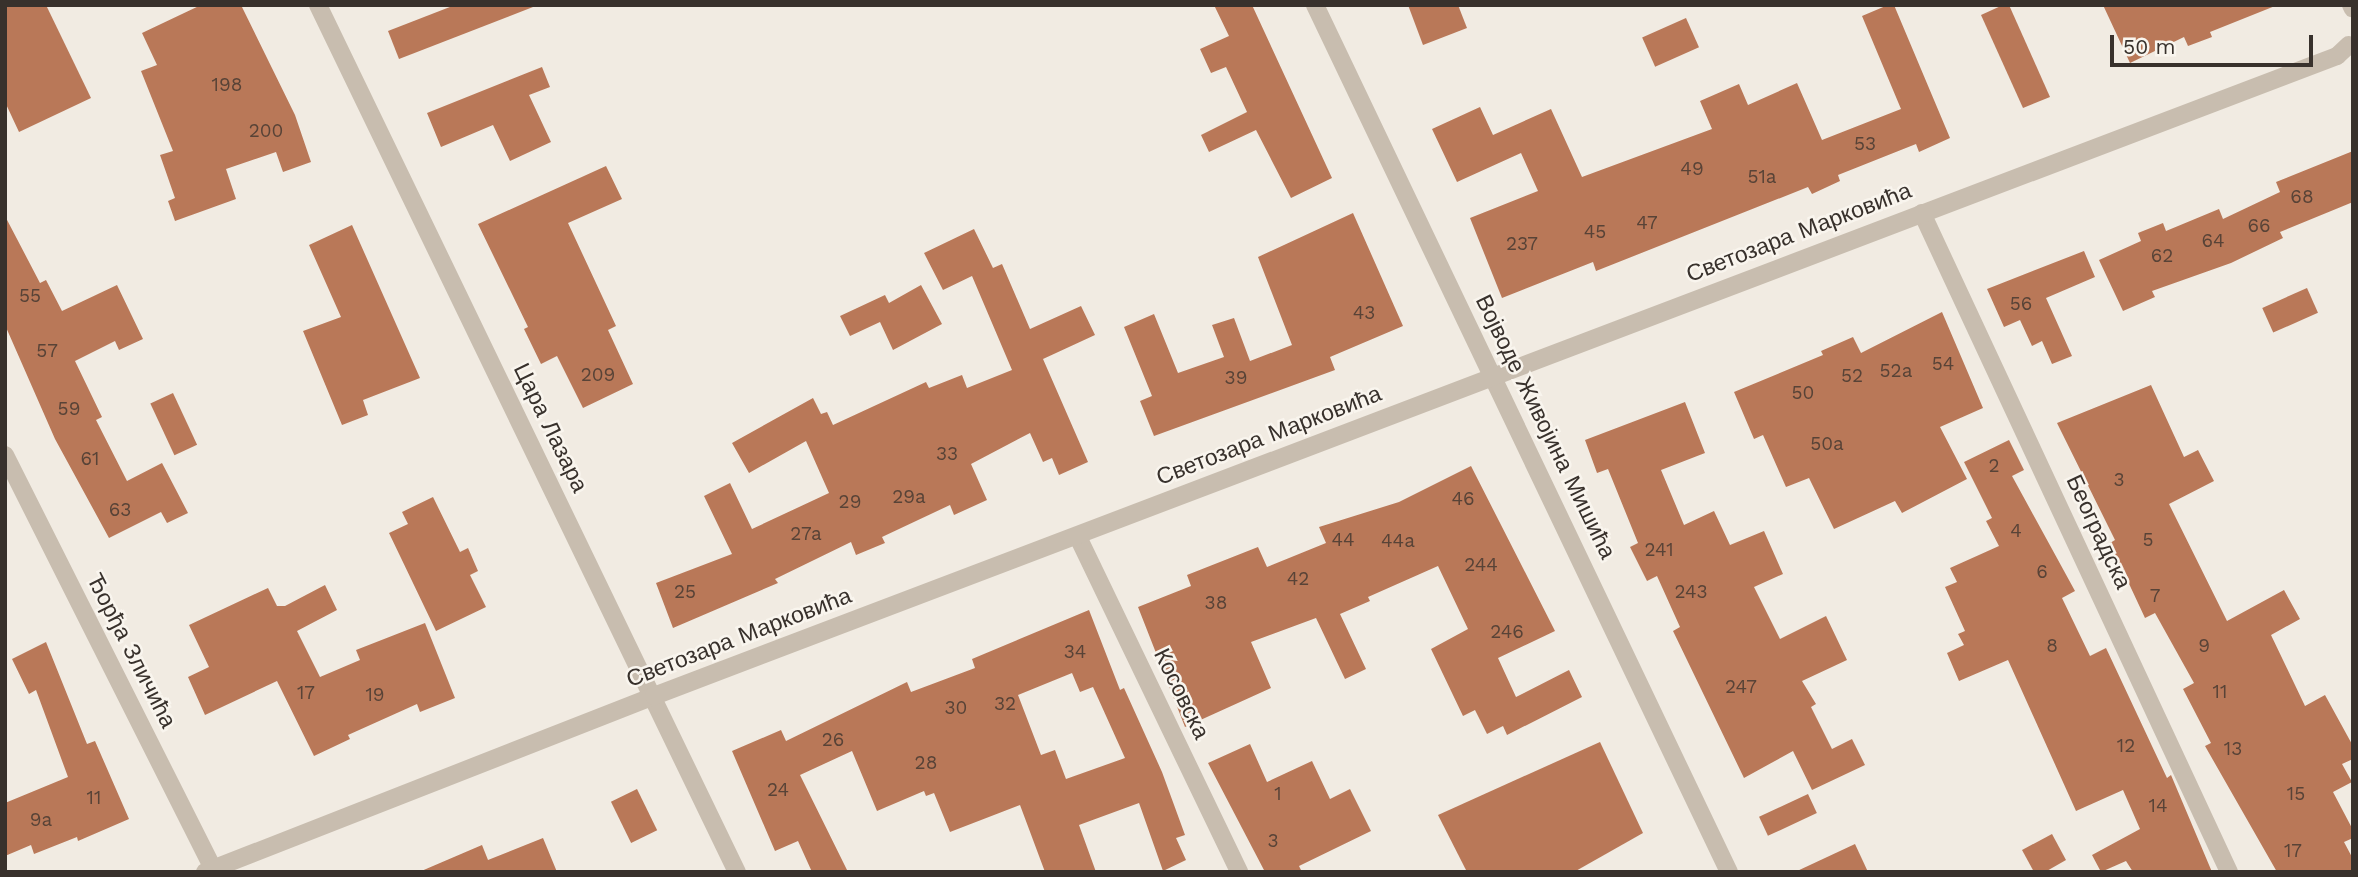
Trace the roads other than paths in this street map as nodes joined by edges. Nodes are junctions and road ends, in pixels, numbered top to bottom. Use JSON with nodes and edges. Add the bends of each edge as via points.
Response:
{"nodes":[{"id":1,"x":318,"y":5,"type":"edge"},
{"id":2,"x":1315,"y":5,"type":"edge"},
{"id":3,"x":2351,"y":41,"type":"edge"},
{"id":4,"x":1922,"y":213,"type":"junction"},
{"id":5,"x":1493,"y":375,"type":"junction"},
{"id":6,"x":5,"y":456,"type":"edge"},
{"id":7,"x":1078,"y":537,"type":"junction"},
{"id":8,"x":654,"y":696,"type":"junction"},
{"id":9,"x":209,"y":870,"type":"edge"},
{"id":10,"x":737,"y":872,"type":"edge"},
{"id":11,"x":1239,"y":872,"type":"edge"},
{"id":12,"x":1729,"y":872,"type":"edge"},
{"id":13,"x":2230,"y":872,"type":"edge"}],
"edges":[{"from":1,"to":8,"type":"street","name":"Цара Лазара"},
{"from":2,"to":5,"type":"street","name":"Војводе Живојина Мишића"},
{"from":3,"to":4,"type":"street","name":"Светозара Марковића","via":[[2337,56]]},
{"from":4,"to":5,"type":"street","name":"Светозара Марковића"},
{"from":4,"to":13,"type":"street","name":"Београдска"},
{"from":5,"to":7,"type":"street","name":"Светозара Марковића"},
{"from":5,"to":12,"type":"street","name":"Војводе Живојина Мишића"},
{"from":6,"to":9,"type":"street","name":"Ђорђа Зличића"},
{"from":7,"to":8,"type":"street","name":"Светозара Марковића"},
{"from":7,"to":11,"type":"street","name":"Косовска"},
{"from":8,"to":9,"type":"street","name":"Светозара Марковића"},
{"from":8,"to":10,"type":"street","name":"Цара Лазара"}]}
